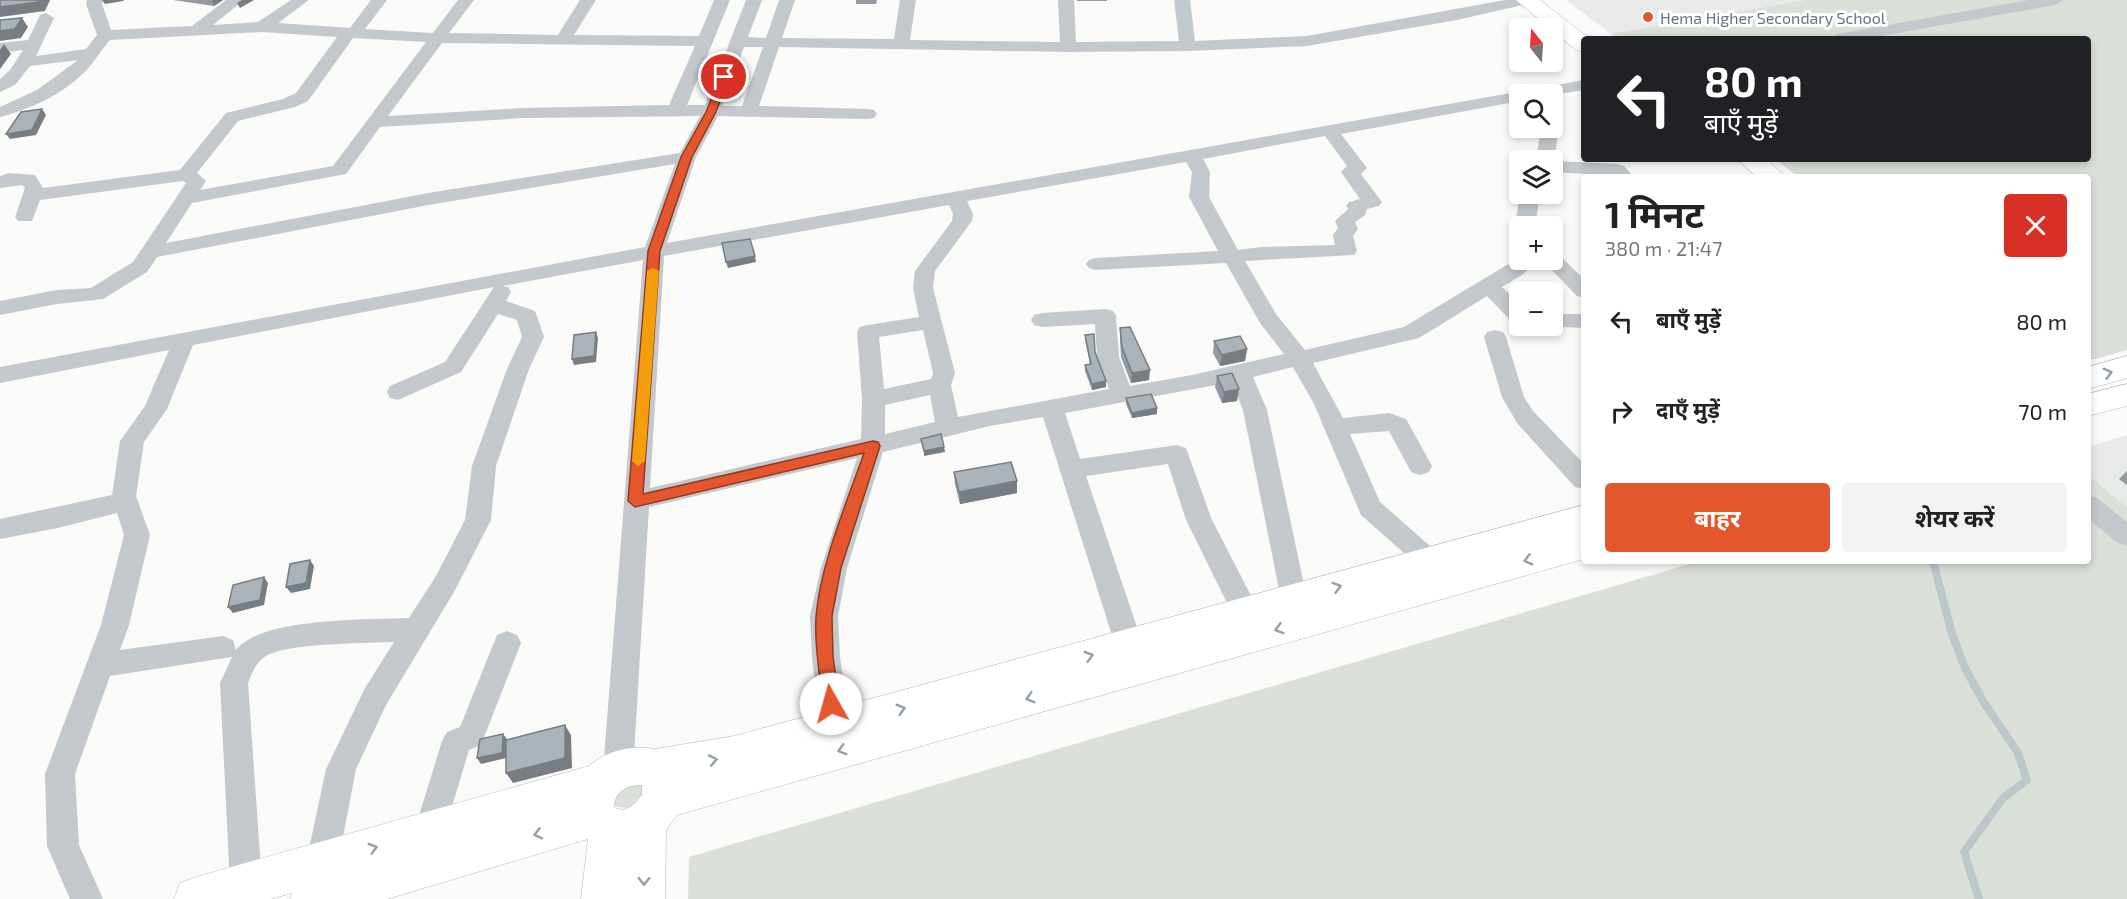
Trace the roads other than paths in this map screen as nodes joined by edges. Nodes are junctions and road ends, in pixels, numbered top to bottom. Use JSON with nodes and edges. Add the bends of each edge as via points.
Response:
{"nodes":[{"id":1,"x":95,"y":0,"type":"edge"},
{"id":2,"x":236,"y":0,"type":"edge"},
{"id":3,"x":301,"y":0,"type":"edge"},
{"id":4,"x":379,"y":0,"type":"edge"},
{"id":5,"x":466,"y":0,"type":"edge"},
{"id":6,"x":588,"y":0,"type":"edge"},
{"id":7,"x":722,"y":0,"type":"edge"},
{"id":8,"x":754,"y":0,"type":"edge"},
{"id":9,"x":788,"y":0,"type":"edge"},
{"id":10,"x":909,"y":0,"type":"edge"},
{"id":11,"x":1066,"y":0,"type":"edge"},
{"id":12,"x":1182,"y":0,"type":"edge"},
{"id":13,"x":1441,"y":0,"type":"edge"},
{"id":14,"x":1527,"y":0,"type":"edge"},
{"id":15,"x":1544,"y":0,"type":"edge"},
{"id":16,"x":2055,"y":0,"type":"edge"},
{"id":17,"x":1457,"y":15,"type":"junction"},
{"id":18,"x":23,"y":21,"type":"edge"},
{"id":19,"x":272,"y":28,"type":"junction"},
{"id":20,"x":195,"y":31,"type":"junction"},
{"id":21,"x":351,"y":33,"type":"junction"},
{"id":22,"x":105,"y":34,"type":"junction"},
{"id":23,"x":1591,"y":36,"type":"edge"},
{"id":24,"x":1854,"y":36,"type":"edge"},
{"id":25,"x":437,"y":38,"type":"junction"},
{"id":26,"x":563,"y":40,"type":"junction"},
{"id":27,"x":706,"y":41,"type":"junction"},
{"id":28,"x":738,"y":42,"type":"junction"},
{"id":29,"x":774,"y":42,"type":"junction"},
{"id":30,"x":1581,"y":43,"type":"edge"},
{"id":31,"x":32,"y":44,"type":"junction"},
{"id":32,"x":902,"y":44,"type":"junction"},
{"id":33,"x":1188,"y":46,"type":"junction"},
{"id":34,"x":1068,"y":47,"type":"junction"},
{"id":35,"x":0,"y":48,"type":"edge"},
{"id":36,"x":91,"y":53,"type":"junction"},
{"id":37,"x":26,"y":62,"type":"junction"},
{"id":38,"x":1581,"y":86,"type":"edge"},
{"id":39,"x":0,"y":87,"type":"edge"},
{"id":40,"x":1563,"y":89,"type":"edge"},
{"id":41,"x":1509,"y":99,"type":"edge"},
{"id":42,"x":675,"y":110,"type":"junction"},
{"id":43,"x":0,"y":112,"type":"edge"},
{"id":44,"x":711,"y":112,"type":"junction"},
{"id":45,"x":748,"y":113,"type":"junction"},
{"id":46,"x":868,"y":114,"type":"dead end"},
{"id":47,"x":375,"y":122,"type":"junction"},
{"id":48,"x":1330,"y":131,"type":"junction"},
{"id":49,"x":1192,"y":155,"type":"junction"},
{"id":50,"x":687,"y":157,"type":"junction"},
{"id":51,"x":1732,"y":162,"type":"edge"},
{"id":52,"x":1754,"y":162,"type":"edge"},
{"id":53,"x":1563,"y":167,"type":"edge"},
{"id":54,"x":1622,"y":174,"type":"edge"},
{"id":55,"x":1746,"y":174,"type":"edge"},
{"id":56,"x":1769,"y":174,"type":"edge"},
{"id":57,"x":186,"y":175,"type":"junction"},
{"id":58,"x":0,"y":182,"type":"edge"},
{"id":59,"x":32,"y":195,"type":"junction"},
{"id":60,"x":956,"y":197,"type":"junction"},
{"id":61,"x":184,"y":199,"type":"junction"},
{"id":62,"x":25,"y":217,"type":"dead end"},
{"id":63,"x":654,"y":251,"type":"junction"},
{"id":64,"x":150,"y":252,"type":"junction"},
{"id":65,"x":1231,"y":257,"type":"junction"},
{"id":66,"x":1096,"y":264,"type":"dead end"},
{"id":67,"x":1513,"y":270,"type":"edge"},
{"id":68,"x":1563,"y":270,"type":"edge"},
{"id":69,"x":507,"y":279,"type":"junction"},
{"id":70,"x":1488,"y":286,"type":"junction"},
{"id":71,"x":1581,"y":288,"type":"edge"},
{"id":72,"x":494,"y":305,"type":"junction"},
{"id":73,"x":1509,"y":306,"type":"edge"},
{"id":74,"x":0,"y":308,"type":"edge"},
{"id":75,"x":1042,"y":320,"type":"dead end"},
{"id":76,"x":1563,"y":321,"type":"edge"},
{"id":77,"x":1581,"y":321,"type":"edge"},
{"id":78,"x":930,"y":322,"type":"junction"},
{"id":79,"x":1495,"y":337,"type":"dead end"},
{"id":80,"x":184,"y":340,"type":"junction"},
{"id":81,"x":1299,"y":358,"type":"junction"},
{"id":82,"x":2127,"y":367,"type":"edge"},
{"id":83,"x":1240,"y":373,"type":"junction"},
{"id":84,"x":0,"y":375,"type":"edge"},
{"id":85,"x":2091,"y":377,"type":"edge"},
{"id":86,"x":940,"y":385,"type":"junction"},
{"id":87,"x":398,"y":392,"type":"dead end"},
{"id":88,"x":1122,"y":395,"type":"junction"},
{"id":89,"x":2127,"y":395,"type":"edge"},
{"id":90,"x":874,"y":399,"type":"junction"},
{"id":91,"x":2091,"y":404,"type":"edge"},
{"id":92,"x":1051,"y":407,"type":"junction"},
{"id":93,"x":1336,"y":427,"type":"junction"},
{"id":94,"x":948,"y":428,"type":"junction"},
{"id":95,"x":873,"y":446,"type":"junction"},
{"id":96,"x":1420,"y":466,"type":"dead end"},
{"id":97,"x":1070,"y":470,"type":"junction"},
{"id":98,"x":1581,"y":477,"type":"edge"},
{"id":99,"x":125,"y":501,"type":"junction"},
{"id":100,"x":635,"y":501,"type":"junction"},
{"id":101,"x":2091,"y":507,"type":"edge"},
{"id":102,"x":1581,"y":519,"type":"edge"},
{"id":103,"x":0,"y":529,"type":"edge"},
{"id":104,"x":2127,"y":536,"type":"edge"},
{"id":105,"x":1581,"y":546,"type":"edge"},
{"id":106,"x":1430,"y":561,"type":"junction"},
{"id":107,"x":1294,"y":599,"type":"junction"},
{"id":108,"x":1246,"y":613,"type":"junction"},
{"id":109,"x":417,"y":629,"type":"junction"},
{"id":110,"x":507,"y":644,"type":"dead end"},
{"id":111,"x":1129,"y":645,"type":"junction"},
{"id":112,"x":223,"y":648,"type":"dead end"},
{"id":113,"x":100,"y":665,"type":"junction"},
{"id":114,"x":834,"y":727,"type":"junction"},
{"id":115,"x":627,"y":798,"type":"junction"},
{"id":116,"x":430,"y":832,"type":"junction"},
{"id":117,"x":317,"y":881,"type":"edge"},
{"id":118,"x":246,"y":885,"type":"junction"},
{"id":119,"x":87,"y":899,"type":"edge"},
{"id":120,"x":196,"y":899,"type":"edge"},
{"id":121,"x":603,"y":899,"type":"edge"},
{"id":122,"x":643,"y":899,"type":"edge"}],
"edges":[{"from":1,"to":22,"type":"street"},
{"from":2,"to":20,"type":"street"},
{"from":3,"to":19,"type":"street"},
{"from":4,"to":21,"type":"street"},
{"from":5,"to":25,"type":"street"},
{"from":6,"to":26,"type":"street"},
{"from":7,"to":27,"type":"street"},
{"from":8,"to":28,"type":"street"},
{"from":9,"to":29,"type":"street"},
{"from":10,"to":32,"type":"street"},
{"from":11,"to":34,"type":"street"},
{"from":12,"to":33,"type":"street"},
{"from":13,"to":17,"type":"street"},
{"from":14,"to":17,"type":"street"},
{"from":14,"to":30,"type":"main road"},
{"from":15,"to":23,"type":"main road"},
{"from":16,"to":24,"type":"street"},
{"from":17,"to":33,"type":"street","via":[[1307,41]]},
{"from":18,"to":31,"type":"street","via":[[46,18]]},
{"from":19,"to":20,"type":"street"},
{"from":19,"to":21,"type":"street"},
{"from":20,"to":22,"type":"street"},
{"from":21,"to":25,"type":"street"},
{"from":21,"to":57,"type":"street","via":[[302,97],[232,117]]},
{"from":22,"to":36,"type":"street"},
{"from":25,"to":26,"type":"street"},
{"from":25,"to":47,"type":"street"},
{"from":26,"to":27,"type":"street"},
{"from":27,"to":42,"type":"street"},
{"from":28,"to":29,"type":"street"},
{"from":28,"to":44,"type":"street"},
{"from":29,"to":32,"type":"street"},
{"from":29,"to":45,"type":"street"},
{"from":31,"to":35,"type":"street"},
{"from":31,"to":37,"type":"street"},
{"from":32,"to":34,"type":"street"},
{"from":33,"to":34,"type":"street"},
{"from":36,"to":37,"type":"street"},
{"from":36,"to":43,"type":"street","via":[[54,87],[10,111]]},
{"from":37,"to":39,"type":"street"},
{"from":38,"to":40,"type":"street"},
{"from":41,"to":48,"type":"street"},
{"from":42,"to":44,"type":"street"},
{"from":42,"to":47,"type":"street","via":[[524,113]]},
{"from":44,"to":45,"type":"street"},
{"from":44,"to":50,"type":"street"},
{"from":45,"to":46,"type":"street"},
{"from":47,"to":61,"type":"street","via":[[339,170]]},
{"from":48,"to":49,"type":"street"},
{"from":48,"to":65,"type":"street","via":[[1358,168],[1351,172],[1372,202],[1356,206],[1358,211],[1346,220],[1348,229],[1343,235],[1347,251]]},
{"from":49,"to":60,"type":"street"},
{"from":49,"to":65,"type":"street","via":[[1201,172],[1199,197]]},
{"from":50,"to":63,"type":"street"},
{"from":50,"to":64,"type":"street","via":[[434,198]]},
{"from":51,"to":55,"type":"main road"},
{"from":52,"to":56,"type":"main road"},
{"from":53,"to":54,"type":"street","via":[[1617,170]]},
{"from":57,"to":59,"type":"street"},
{"from":57,"to":61,"type":"street","via":[[197,181]]},
{"from":58,"to":59,"type":"street","via":[[28,179],[34,188]]},
{"from":59,"to":62,"type":"street"},
{"from":60,"to":63,"type":"street"},
{"from":60,"to":78,"type":"street","via":[[962,221],[925,271],[923,288]]},
{"from":61,"to":64,"type":"street"},
{"from":63,"to":69,"type":"street"},
{"from":63,"to":100,"type":"street"},
{"from":64,"to":74,"type":"street","via":[[140,267],[96,294]]},
{"from":65,"to":66,"type":"street"},
{"from":65,"to":81,"type":"street","via":[[1268,318]]},
{"from":67,"to":70,"type":"street"},
{"from":68,"to":71,"type":"street"},
{"from":69,"to":72,"type":"street"},
{"from":69,"to":80,"type":"street"},
{"from":70,"to":73,"type":"street"},
{"from":70,"to":81,"type":"street","via":[[1411,333]]},
{"from":72,"to":87,"type":"street","via":[[453,367]]},
{"from":72,"to":109,"type":"street","via":[[527,316],[533,337],[484,466],[478,520]]},
{"from":75,"to":88,"type":"street","via":[[1105,316],[1108,357]]},
{"from":76,"to":77,"type":"street"},
{"from":78,"to":86,"type":"street","via":[[944,373]]},
{"from":78,"to":90,"type":"street","via":[[868,332]]},
{"from":79,"to":98,"type":"street","via":[[1513,397],[1525,417]]},
{"from":80,"to":84,"type":"street"},
{"from":80,"to":99,"type":"street","via":[[155,410],[132,441]]},
{"from":81,"to":83,"type":"street"},
{"from":81,"to":93,"type":"street"},
{"from":85,"to":82,"type":"main road","one_way":true},
{"from":83,"to":88,"type":"street"},
{"from":83,"to":107,"type":"street","via":[[1255,410]]},
{"from":86,"to":90,"type":"street"},
{"from":86,"to":94,"type":"street"},
{"from":88,"to":92,"type":"street"},
{"from":89,"to":91,"type":"main road"},
{"from":90,"to":95,"type":"street"},
{"from":92,"to":94,"type":"street"},
{"from":92,"to":97,"type":"street"},
{"from":93,"to":96,"type":"street","via":[[1394,423]]},
{"from":93,"to":106,"type":"street","via":[[1370,508]]},
{"from":94,"to":95,"type":"street"},
{"from":95,"to":100,"type":"street"},
{"from":95,"to":114,"type":"street","via":[[834,568],[824,616]]},
{"from":97,"to":108,"type":"street","via":[[1177,454],[1210,546]]},
{"from":97,"to":111,"type":"street"},
{"from":99,"to":103,"type":"street"},
{"from":99,"to":113,"type":"street","via":[[136,536],[115,625]]},
{"from":100,"to":115,"type":"street"},
{"from":101,"to":104,"type":"street"},
{"from":102,"to":106,"type":"main road"},
{"from":105,"to":115,"type":"main road","one_way":true},
{"from":107,"to":106,"type":"main road","one_way":true},
{"from":107,"to":108,"type":"main road"},
{"from":108,"to":111,"type":"main road"},
{"from":109,"to":117,"type":"street","via":[[375,697],[341,769]]},
{"from":109,"to":118,"type":"street","via":[[279,638],[256,648],[243,662],[234,683]]},
{"from":110,"to":116,"type":"street","via":[[471,736],[457,741]]},
{"from":114,"to":111,"type":"main road","one_way":true},
{"from":112,"to":113,"type":"street"},
{"from":113,"to":119,"type":"street","via":[[60,774],[63,846]]},
{"from":115,"to":114,"type":"main road","one_way":true,"via":[[734,755]]},
{"from":115,"to":116,"type":"main road"},
{"from":115,"to":117,"type":"main road","one_way":true},
{"from":115,"to":121,"type":"main road"},
{"from":115,"to":122,"type":"main road","one_way":true},
{"from":117,"to":116,"type":"main road","one_way":true},
{"from":117,"to":118,"type":"main road"},
{"from":118,"to":120,"type":"main road"}]}
